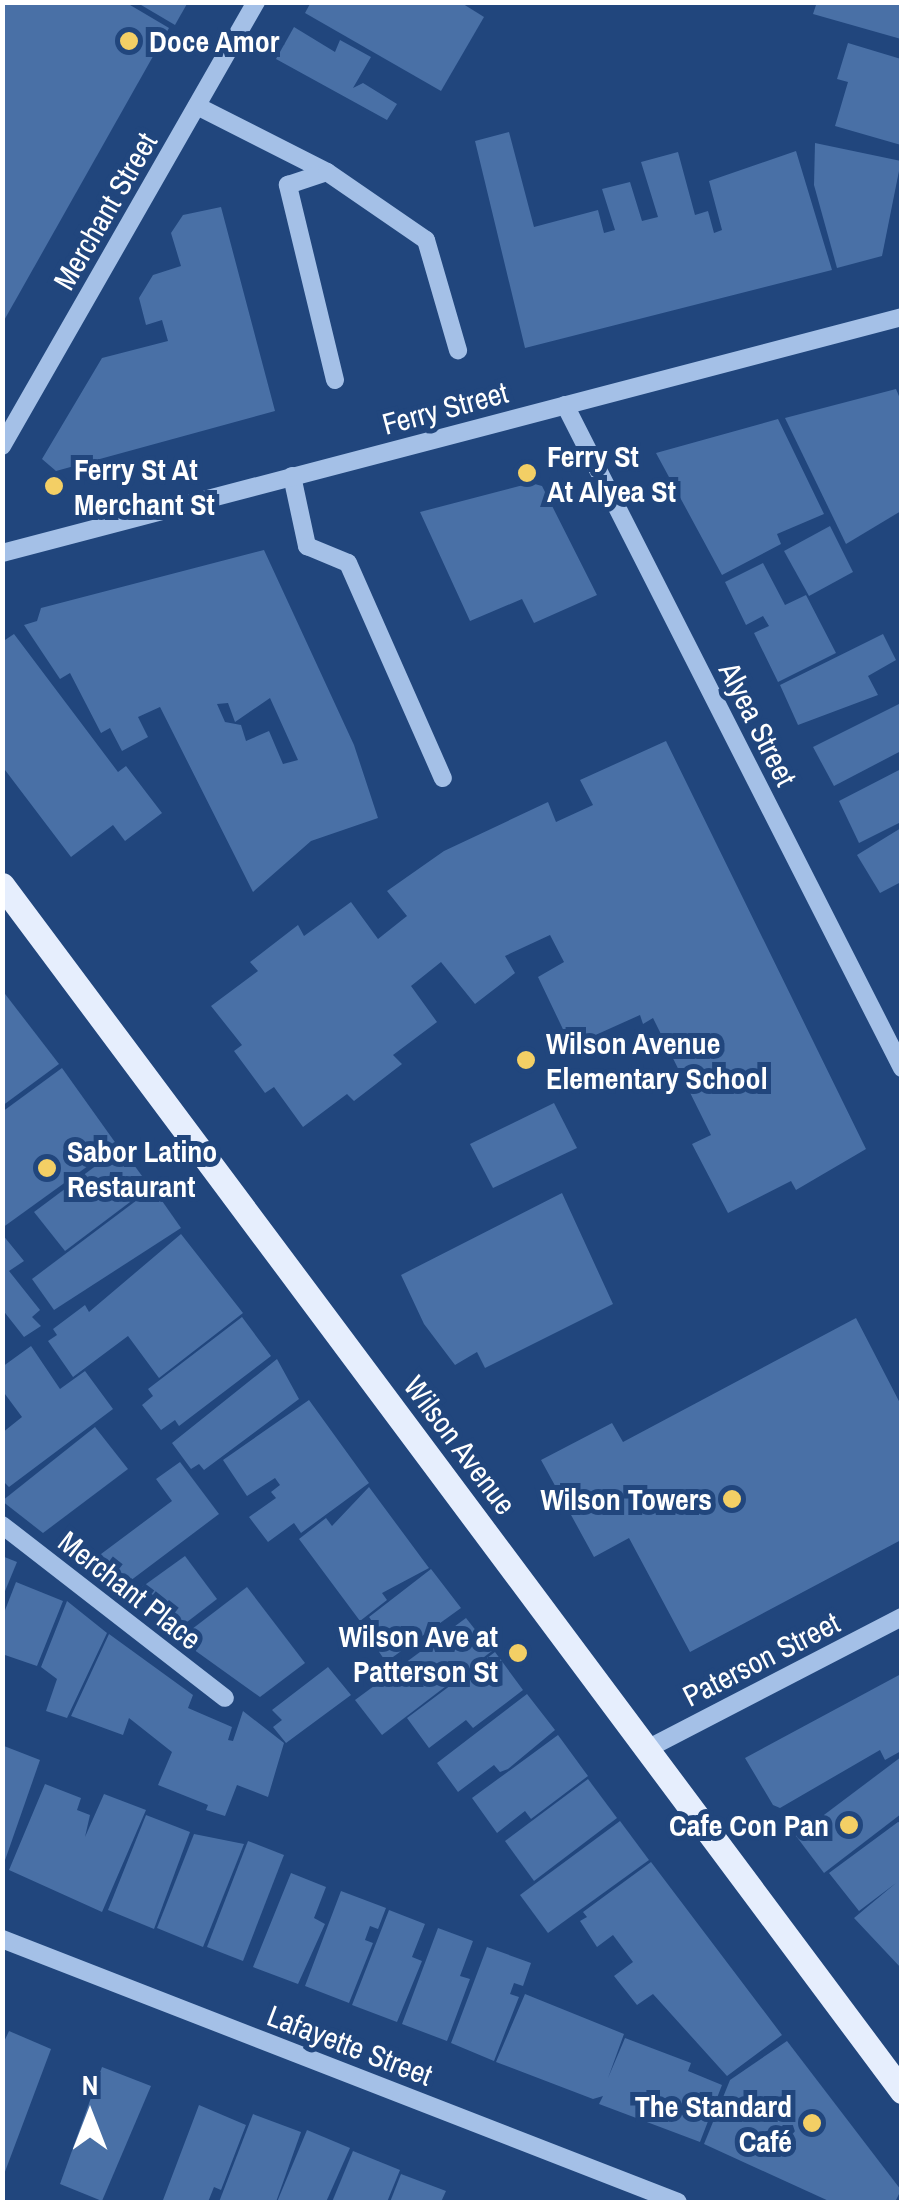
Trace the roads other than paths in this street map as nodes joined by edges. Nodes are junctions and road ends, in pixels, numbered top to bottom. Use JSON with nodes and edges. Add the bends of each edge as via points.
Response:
{"nodes":[{"id":1,"x":256,"y":2,"type":"edge"},
{"id":2,"x":197,"y":106,"type":"junction"},
{"id":3,"x":327,"y":172,"type":"junction"},
{"id":4,"x":902,"y":318,"type":"edge"},
{"id":5,"x":458,"y":350,"type":"dead end"},
{"id":6,"x":334,"y":380,"type":"dead end"},
{"id":7,"x":565,"y":405,"type":"junction"},
{"id":8,"x":2,"y":446,"type":"edge"},
{"id":9,"x":292,"y":476,"type":"junction"},
{"id":10,"x":2,"y":553,"type":"edge"},
{"id":11,"x":442,"y":778,"type":"dead end"},
{"id":12,"x":2,"y":885,"type":"edge"},
{"id":13,"x":902,"y":1068,"type":"edge"},
{"id":14,"x":2,"y":1525,"type":"edge"},
{"id":15,"x":902,"y":1617,"type":"edge"},
{"id":16,"x":225,"y":1698,"type":"dead end"},
{"id":17,"x":646,"y":1749,"type":"junction"},
{"id":18,"x":2,"y":1939,"type":"edge"},
{"id":19,"x":902,"y":2092,"type":"edge"},
{"id":20,"x":678,"y":2202,"type":"edge"}],
"edges":[{"from":1,"to":2,"type":"street","name":"Merchant Street"},
{"from":2,"to":3,"type":"street"},
{"from":2,"to":8,"type":"street","name":"Merchant Street"},
{"from":3,"to":5,"type":"street","via":[[426,240]]},
{"from":3,"to":6,"type":"street","via":[[288,185]]},
{"from":4,"to":7,"type":"street","name":"Ferry Street"},
{"from":7,"to":9,"type":"street","name":"Ferry Street"},
{"from":7,"to":13,"type":"street","name":"Alyea Street"},
{"from":9,"to":10,"type":"street","name":"Ferry Street"},
{"from":9,"to":11,"type":"street","via":[[307,546],[348,563]]},
{"from":12,"to":17,"type":"main road","name":"Wilson Avenue"},
{"from":14,"to":16,"type":"street","name":"Merchant Place"},
{"from":15,"to":17,"type":"street","name":"Paterson Street"},
{"from":17,"to":19,"type":"main road","name":"Wilson Avenue"},
{"from":18,"to":20,"type":"street","name":"Lafayette Street"}]}
